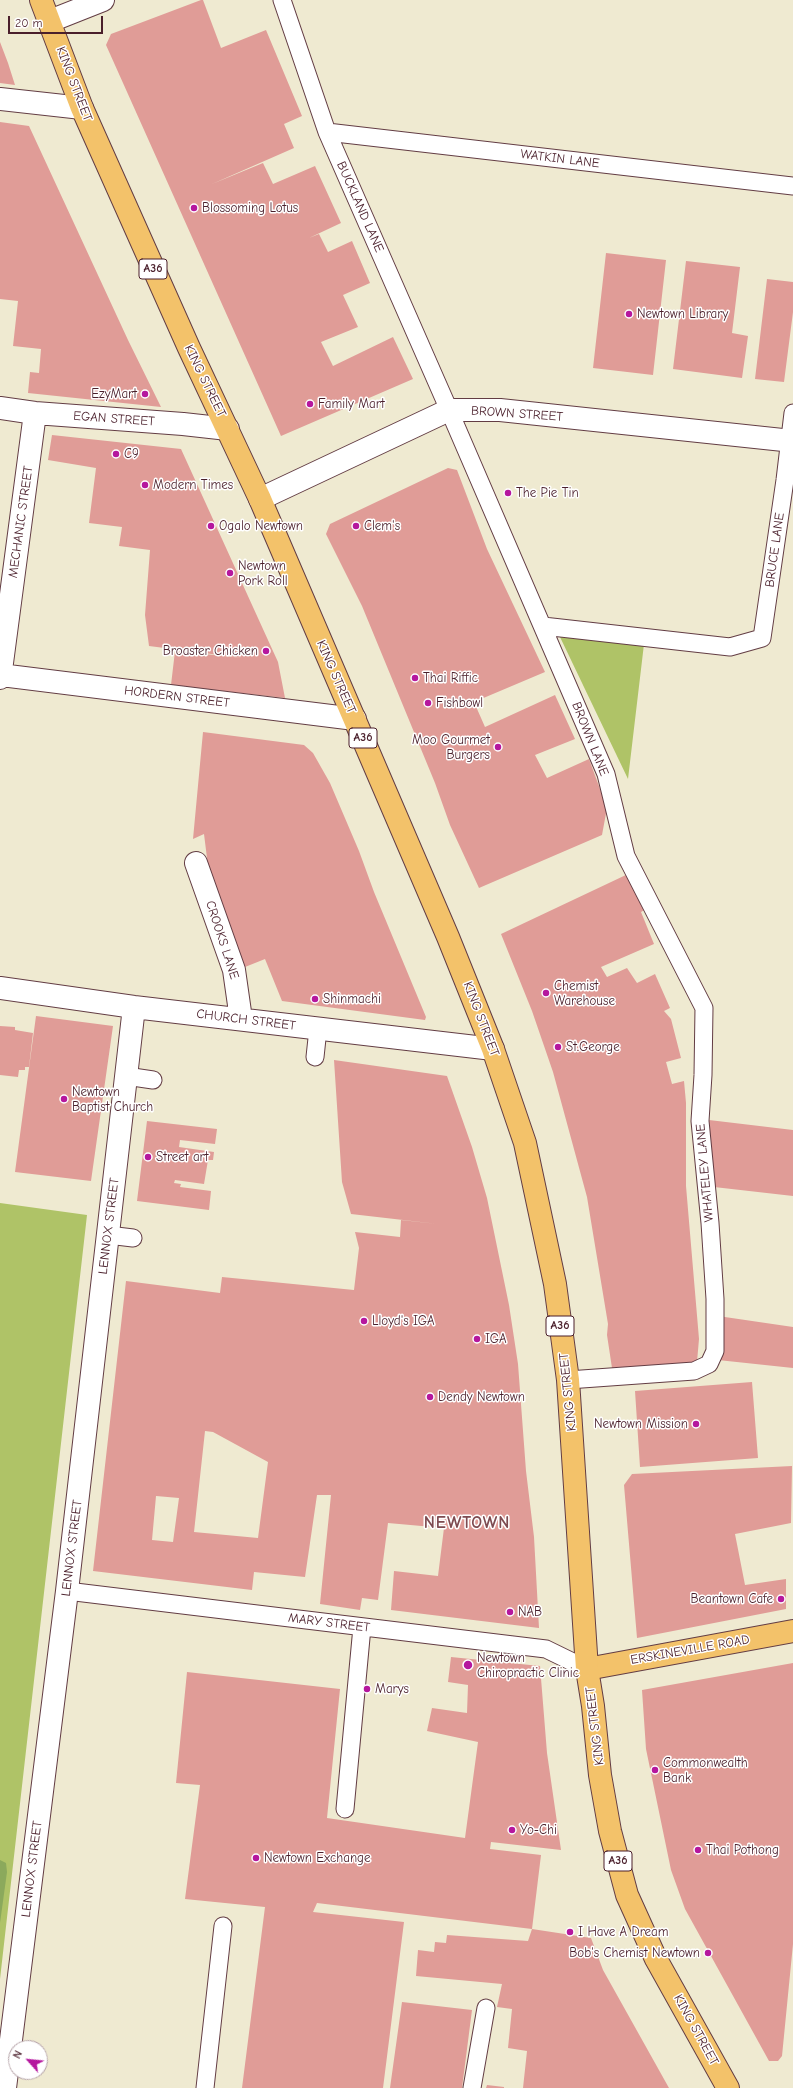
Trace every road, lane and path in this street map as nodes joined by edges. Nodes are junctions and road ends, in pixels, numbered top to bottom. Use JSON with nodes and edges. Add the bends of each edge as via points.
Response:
{"nodes":[{"id":1,"x":42,"y":0,"type":"edge"},
{"id":2,"x":103,"y":0,"type":"edge"},
{"id":3,"x":282,"y":0,"type":"edge"},
{"id":4,"x":50,"y":21,"type":"junction"},
{"id":5,"x":0,"y":99,"type":"edge"},
{"id":6,"x":82,"y":108,"type":"junction"},
{"id":7,"x":327,"y":132,"type":"junction"},
{"id":8,"x":793,"y":186,"type":"edge"},
{"id":9,"x":0,"y":408,"type":"edge"},
{"id":10,"x":449,"y":410,"type":"junction"},
{"id":11,"x":35,"y":413,"type":"junction"},
{"id":12,"x":793,"y":413,"type":"edge"},
{"id":13,"x":228,"y":429,"type":"junction"},
{"id":14,"x":792,"y":441,"type":"edge"},
{"id":15,"x":260,"y":499,"type":"junction"},
{"id":16,"x":543,"y":626,"type":"junction"},
{"id":17,"x":0,"y":675,"type":"edge"},
{"id":18,"x":0,"y":678,"type":"edge"},
{"id":19,"x":355,"y":719,"type":"junction"},
{"id":20,"x":626,"y":856,"type":"joint"},
{"id":21,"x":196,"y":863,"type":"dead end"},
{"id":22,"x":0,"y":988,"type":"edge"},
{"id":23,"x":134,"y":1007,"type":"junction"},
{"id":24,"x":241,"y":1019,"type":"junction"},
{"id":25,"x":318,"y":1029,"type":"junction"},
{"id":26,"x":493,"y":1049,"type":"junction"},
{"id":27,"x":315,"y":1057,"type":"dead end"},
{"id":28,"x":126,"y":1076,"type":"junction"},
{"id":29,"x":153,"y":1080,"type":"dead end"},
{"id":30,"x":108,"y":1235,"type":"junction"},
{"id":31,"x":133,"y":1238,"type":"dead end"},
{"id":32,"x":568,"y":1380,"type":"junction"},
{"id":33,"x":67,"y":1591,"type":"junction"},
{"id":34,"x":362,"y":1627,"type":"junction"},
{"id":35,"x":793,"y":1631,"type":"edge"},
{"id":36,"x":587,"y":1669,"type":"junction"},
{"id":37,"x":345,"y":1809,"type":"dead end"},
{"id":38,"x":224,"y":1926,"type":"dead end"},
{"id":39,"x":486,"y":2008,"type":"dead end"},
{"id":40,"x":5,"y":2088,"type":"edge"},
{"id":41,"x":205,"y":2088,"type":"edge"},
{"id":42,"x":472,"y":2088,"type":"edge"},
{"id":43,"x":728,"y":2088,"type":"edge"}],
"edges":[{"from":1,"to":4,"type":"main road","name":"KING STREET","number":"A36"},
{"from":2,"to":4,"type":"street"},
{"from":3,"to":7,"type":"lane","name":"BUCKLAND LANE"},
{"from":4,"to":6,"type":"main road","name":"KING STREET","number":"A36"},
{"from":5,"to":6,"type":"street"},
{"from":6,"to":13,"type":"main road","name":"KING STREET","number":"A36","via":[[188,348]]},
{"from":7,"to":8,"type":"lane","name":"WATKIN LANE"},
{"from":7,"to":10,"type":"lane","name":"BUCKLAND LANE"},
{"from":9,"to":11,"type":"street","name":"EGAN STREET"},
{"from":10,"to":14,"type":"street","name":"BROWN STREET","via":[[500,410]]},
{"from":10,"to":15,"type":"street","name":"BROWN STREET"},
{"from":10,"to":16,"type":"lane","name":"BROWN LANE"},
{"from":11,"to":13,"type":"street","name":"EGAN STREET"},
{"from":11,"to":17,"type":"street","name":"MECHANIC STREET"},
{"from":12,"to":14,"type":"lane","name":"BRUCE LANE"},
{"from":13,"to":15,"type":"main road","name":"KING STREET","number":"A36"},
{"from":14,"to":16,"type":"lane","name":"BRUCE LANE","via":[[762,638],[730,647]]},
{"from":15,"to":19,"type":"main road","name":"KING STREET","number":"A36"},
{"from":16,"to":20,"type":"lane","name":"BROWN LANE","via":[[606,774]]},
{"from":17,"to":18,"type":"street","name":"MECHANIC STREET"},
{"from":17,"to":19,"type":"street","name":"HORDERN STREET"},
{"from":19,"to":26,"type":"main road","name":"KING STREET","number":"A36"},
{"from":20,"to":32,"type":"lane","name":"WHATELEY LANE","via":[[704,1008],[700,1121],[711,1231],[715,1351],[709,1364],[694,1371]]},
{"from":21,"to":24,"type":"street","name":"CROOKS LANE","via":[[234,970]]},
{"from":22,"to":23,"type":"street","name":"CHURCH STREET"},
{"from":23,"to":24,"type":"street","name":"CHURCH STREET"},
{"from":23,"to":28,"type":"street","name":"LENNOX STREET"},
{"from":24,"to":25,"type":"street","name":"CHURCH STREET"},
{"from":25,"to":26,"type":"street","name":"CHURCH STREET"},
{"from":25,"to":27,"type":"lane"},
{"from":26,"to":32,"type":"main road","name":"KING STREET","number":"A36","via":[[525,1143],[555,1284]]},
{"from":28,"to":29,"type":"lane"},
{"from":28,"to":30,"type":"street","name":"LENNOX STREET"},
{"from":30,"to":31,"type":"lane"},
{"from":30,"to":33,"type":"street","name":"LENNOX STREET"},
{"from":32,"to":36,"type":"main road","name":"KING STREET","number":"A36"},
{"from":33,"to":34,"type":"lane","name":"MARY STREET"},
{"from":33,"to":40,"type":"street","name":"LENNOX STREET"},
{"from":34,"to":36,"type":"lane","name":"MARY STREET","via":[[546,1649]]},
{"from":34,"to":37,"type":"lane"},
{"from":35,"to":36,"type":"main road","name":"ERSKINEVILLE ROAD"},
{"from":36,"to":43,"type":"main road","name":"KING STREET","number":"A36","via":[[600,1775],[627,1896],[656,1959]]},
{"from":38,"to":41,"type":"lane"},
{"from":39,"to":42,"type":"lane"}]}
